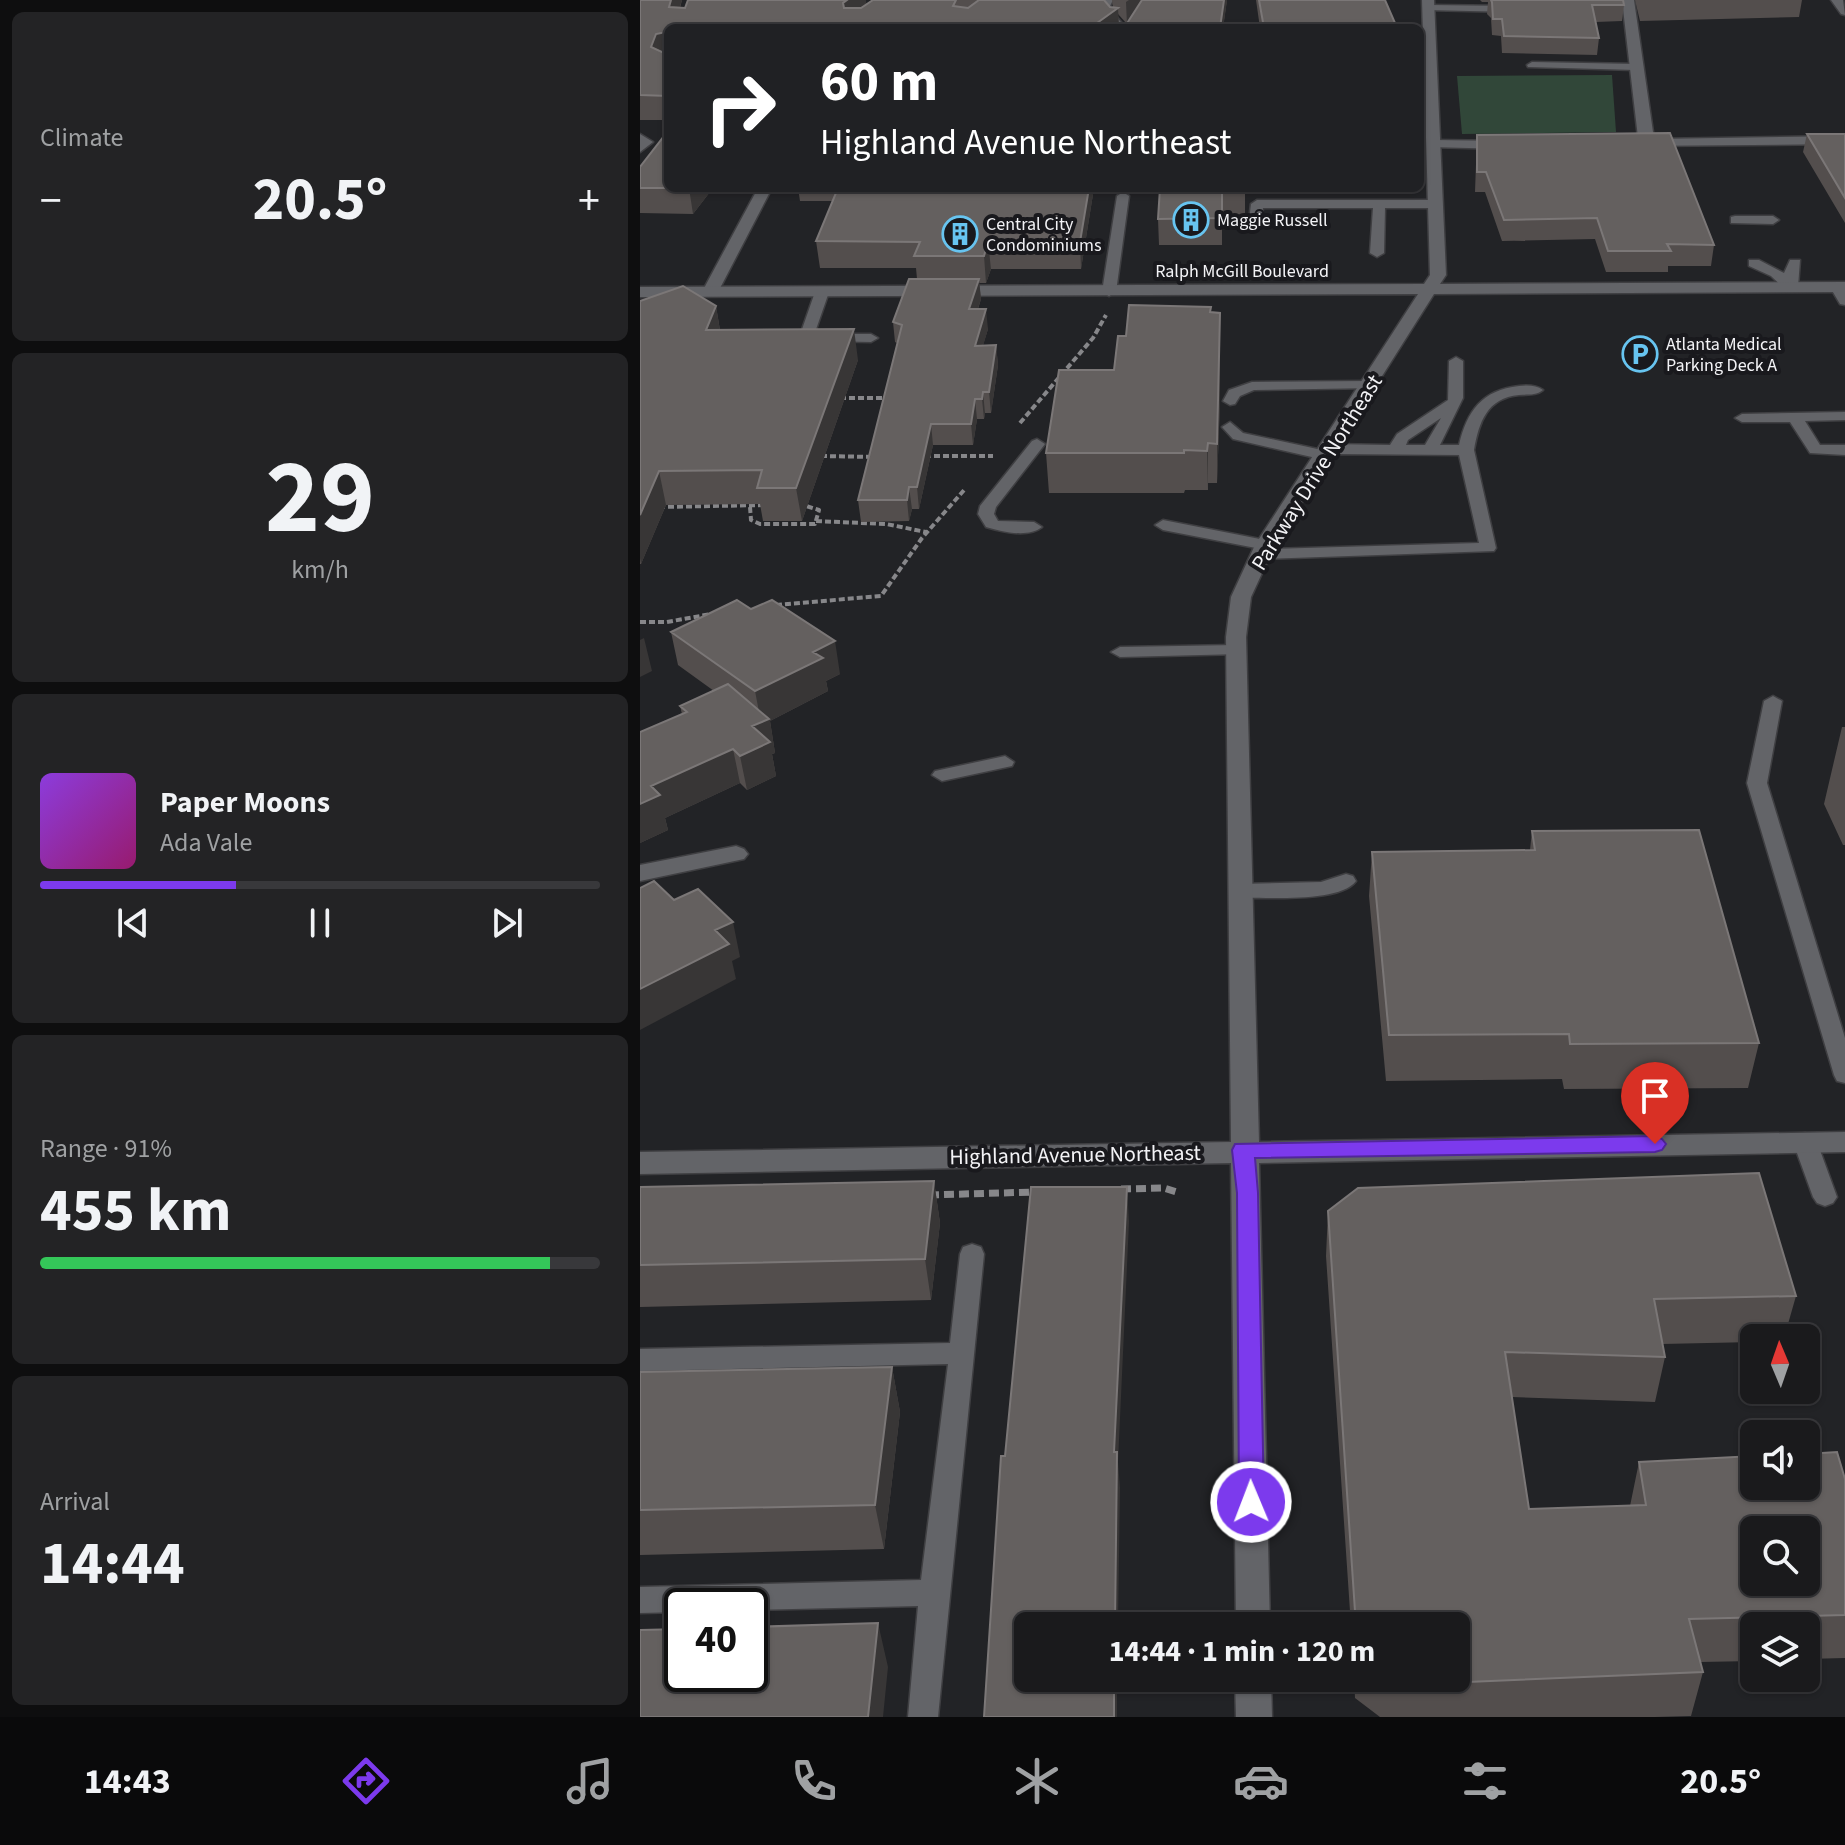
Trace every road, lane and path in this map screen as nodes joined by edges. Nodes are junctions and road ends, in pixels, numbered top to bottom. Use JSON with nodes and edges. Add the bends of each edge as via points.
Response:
{"nodes":[{"id":1,"x":1107,"y":0,"type":"edge"},
{"id":2,"x":1837,"y":0,"type":"edge"},
{"id":3,"x":1428,"y":4,"type":"edge"},
{"id":4,"x":1629,"y":5,"type":"edge"},
{"id":5,"x":1524,"y":9,"type":"edge"},
{"id":6,"x":1612,"y":9,"type":"edge"},
{"id":7,"x":1845,"y":11,"type":"edge"},
{"id":8,"x":1117,"y":24,"type":"edge"},
{"id":9,"x":1425,"y":28,"type":"edge"},
{"id":10,"x":1532,"y":65,"type":"dead end"},
{"id":11,"x":1636,"y":67,"type":"junction"},
{"id":12,"x":640,"y":138,"type":"edge"},
{"id":13,"x":1845,"y":140,"type":"edge"},
{"id":14,"x":1628,"y":143,"type":"edge"},
{"id":15,"x":1649,"y":143,"type":"junction"},
{"id":16,"x":1434,"y":144,"type":"junction"},
{"id":17,"x":1521,"y":144,"type":"edge"},
{"id":18,"x":640,"y":148,"type":"edge"},
{"id":19,"x":762,"y":192,"type":"edge"},
{"id":20,"x":1123,"y":196,"type":"dead end"},
{"id":21,"x":1379,"y":204,"type":"junction"},
{"id":22,"x":1436,"y":204,"type":"junction"},
{"id":23,"x":1735,"y":220,"type":"dead end"},
{"id":24,"x":1773,"y":220,"type":"dead end"},
{"id":25,"x":1255,"y":221,"type":"dead end"},
{"id":26,"x":1377,"y":253,"type":"dead end"},
{"id":27,"x":1754,"y":263,"type":"dead end"},
{"id":28,"x":1795,"y":263,"type":"dead end"},
{"id":29,"x":1791,"y":287,"type":"junction"},
{"id":30,"x":1429,"y":291,"type":"junction"},
{"id":31,"x":640,"y":292,"type":"edge"},
{"id":32,"x":822,"y":292,"type":"junction"},
{"id":33,"x":1842,"y":292,"type":"edge"},
{"id":34,"x":696,"y":297,"type":"junction"},
{"id":35,"x":1111,"y":298,"type":"junction"},
{"id":36,"x":871,"y":338,"type":"dead end"},
{"id":37,"x":1456,"y":361,"type":"dead end"},
{"id":38,"x":1369,"y":385,"type":"junction"},
{"id":39,"x":1536,"y":390,"type":"dead end"},
{"id":40,"x":828,"y":398,"type":"edge"},
{"id":41,"x":904,"y":398,"type":"edge"},
{"id":42,"x":1457,"y":400,"type":"junction"},
{"id":43,"x":1230,"y":401,"type":"dead end"},
{"id":44,"x":1845,"y":416,"type":"edge"},
{"id":45,"x":1795,"y":417,"type":"junction"},
{"id":46,"x":1742,"y":418,"type":"dead end"},
{"id":47,"x":1230,"y":427,"type":"dead end"},
{"id":48,"x":1015,"y":430,"type":"dead end"},
{"id":49,"x":1037,"y":444,"type":"dead end"},
{"id":50,"x":1396,"y":449,"type":"junction"},
{"id":51,"x":1430,"y":449,"type":"junction"},
{"id":52,"x":1466,"y":450,"type":"junction"},
{"id":53,"x":1845,"y":450,"type":"edge"},
{"id":54,"x":1327,"y":452,"type":"junction"},
{"id":55,"x":817,"y":456,"type":"edge"},
{"id":56,"x":890,"y":457,"type":"edge"},
{"id":57,"x":920,"y":457,"type":"edge"},
{"id":58,"x":984,"y":467,"type":"dead end"},
{"id":59,"x":974,"y":478,"type":"dead end"},
{"id":60,"x":771,"y":504,"type":"edge"},
{"id":61,"x":798,"y":505,"type":"edge"},
{"id":62,"x":656,"y":507,"type":"edge"},
{"id":63,"x":750,"y":507,"type":"junction"},
{"id":64,"x":816,"y":521,"type":"junction"},
{"id":65,"x":1163,"y":525,"type":"dead end"},
{"id":66,"x":1034,"y":527,"type":"dead end"},
{"id":67,"x":927,"y":532,"type":"junction"},
{"id":68,"x":1263,"y":550,"type":"junction"},
{"id":69,"x":773,"y":605,"type":"edge"},
{"id":70,"x":719,"y":613,"type":"edge"},
{"id":71,"x":640,"y":622,"type":"edge"},
{"id":72,"x":1236,"y":650,"type":"junction"},
{"id":73,"x":1120,"y":652,"type":"dead end"},
{"id":74,"x":1773,"y":701,"type":"dead end"},
{"id":75,"x":1005,"y":762,"type":"dead end"},
{"id":76,"x":942,"y":775,"type":"dead end"},
{"id":77,"x":736,"y":854,"type":"dead end"},
{"id":78,"x":640,"y":873,"type":"edge"},
{"id":79,"x":1346,"y":881,"type":"dead end"},
{"id":80,"x":1240,"y":891,"type":"junction"},
{"id":81,"x":1845,"y":1075,"type":"edge"},
{"id":82,"x":1805,"y":1142,"type":"junction"},
{"id":83,"x":1845,"y":1142,"type":"edge"},
{"id":84,"x":1243,"y":1150,"type":"junction"},
{"id":85,"x":640,"y":1163,"type":"edge"},
{"id":86,"x":1117,"y":1189,"type":"edge"},
{"id":87,"x":1037,"y":1192,"type":"edge"},
{"id":88,"x":1180,"y":1193,"type":"dead end"},
{"id":89,"x":926,"y":1195,"type":"edge"},
{"id":90,"x":1825,"y":1197,"type":"dead end"},
{"id":91,"x":972,"y":1254,"type":"dead end"},
{"id":92,"x":962,"y":1353,"type":"junction"},
{"id":93,"x":640,"y":1360,"type":"edge"},
{"id":94,"x":934,"y":1593,"type":"junction"},
{"id":95,"x":640,"y":1600,"type":"edge"},
{"id":96,"x":1253,"y":1612,"type":"edge"},
{"id":97,"x":1253,"y":1692,"type":"edge"},
{"id":98,"x":923,"y":1717,"type":"edge"},
{"id":99,"x":1254,"y":1717,"type":"edge"}],
"edges":[{"from":1,"to":8,"type":"street","via":[[1103,8]]},
{"from":2,"to":7,"type":"street"},
{"from":3,"to":5,"type":"lane"},
{"from":3,"to":9,"type":"street","name":"Parkway Drive Northeast"},
{"from":4,"to":6,"type":"lane"},
{"from":4,"to":11,"type":"street"},
{"from":9,"to":16,"type":"street","name":"Parkway Drive Northeast"},
{"from":10,"to":11,"type":"lane"},
{"from":11,"to":15,"type":"street"},
{"from":12,"to":18,"type":"street","via":[[646,142]]},
{"from":13,"to":15,"type":"street"},
{"from":14,"to":15,"type":"street"},
{"from":16,"to":17,"type":"street"},
{"from":16,"to":22,"type":"street","name":"Parkway Drive Northeast"},
{"from":19,"to":34,"type":"street"},
{"from":20,"to":35,"type":"lane"},
{"from":21,"to":22,"type":"lane"},
{"from":21,"to":25,"type":"lane","via":[[1257,204]]},
{"from":21,"to":26,"type":"lane"},
{"from":22,"to":30,"type":"street","name":"Parkway Drive Northeast","via":[[1438,275]]},
{"from":23,"to":24,"type":"lane"},
{"from":27,"to":29,"type":"lane"},
{"from":28,"to":29,"type":"lane"},
{"from":29,"to":30,"type":"street","name":"Ralph McGill Boulevard"},
{"from":29,"to":33,"type":"street","name":"Ralph McGill Boulevard"},
{"from":30,"to":35,"type":"street","name":"Ralph McGill Boulevard"},
{"from":30,"to":38,"type":"street","name":"Parkway Drive Northeast"},
{"from":31,"to":34,"type":"street","name":"Ralph McGill Boulevard"},
{"from":32,"to":34,"type":"street","name":"Ralph McGill Boulevard"},
{"from":32,"to":35,"type":"street","name":"Ralph McGill Boulevard"},
{"from":32,"to":36,"type":"lane","via":[[799,338]]},
{"from":35,"to":48,"type":"path","via":[[1093,338]]},
{"from":37,"to":42,"type":"lane"},
{"from":38,"to":43,"type":"lane","via":[[1252,386],[1234,393]]},
{"from":38,"to":54,"type":"street","name":"Parkway Drive Northeast"},
{"from":39,"to":52,"type":"lane","via":[[1490,396],[1475,417]]},
{"from":40,"to":41,"type":"path"},
{"from":42,"to":50,"type":"lane","via":[[1402,437]]},
{"from":42,"to":51,"type":"lane"},
{"from":44,"to":45,"type":"lane"},
{"from":45,"to":46,"type":"lane"},
{"from":45,"to":53,"type":"lane","via":[[1815,450]]},
{"from":47,"to":54,"type":"lane","via":[[1238,436]]},
{"from":49,"to":66,"type":"lane","via":[[986,514],[992,524]]},
{"from":50,"to":51,"type":"lane"},
{"from":50,"to":54,"type":"lane"},
{"from":51,"to":52,"type":"lane"},
{"from":52,"to":68,"type":"lane","via":[[1488,548]]},
{"from":54,"to":68,"type":"street","name":"Parkway Drive Northeast"},
{"from":55,"to":56,"type":"path"},
{"from":57,"to":58,"type":"path","via":[[994,456]]},
{"from":59,"to":67,"type":"path"},
{"from":60,"to":63,"type":"path"},
{"from":61,"to":64,"type":"path","via":[[819,510]]},
{"from":62,"to":63,"type":"path"},
{"from":63,"to":64,"type":"path","via":[[751,520],[760,524],[803,526]]},
{"from":64,"to":67,"type":"path"},
{"from":65,"to":68,"type":"lane"},
{"from":67,"to":69,"type":"path","via":[[881,596]]},
{"from":68,"to":72,"type":"street","name":"Parkway Drive Northeast","via":[[1241,597]]},
{"from":70,"to":71,"type":"path"},
{"from":72,"to":73,"type":"lane"},
{"from":72,"to":80,"type":"street","name":"Parkway Drive Northeast"},
{"from":74,"to":81,"type":"lane","via":[[1757,783]]},
{"from":75,"to":76,"type":"lane"},
{"from":77,"to":78,"type":"street"},
{"from":79,"to":80,"type":"lane","via":[[1322,889]]},
{"from":80,"to":84,"type":"street","name":"Parkway Drive Northeast"},
{"from":82,"to":83,"type":"street","name":"Highland Avenue Northeast"},
{"from":82,"to":84,"type":"street","name":"Highland Avenue Northeast"},
{"from":82,"to":90,"type":"lane"},
{"from":84,"to":85,"type":"street","name":"Highland Avenue Northeast"},
{"from":84,"to":96,"type":"street","name":"Parkway Drive Northeast","via":[[1248,1193]]},
{"from":86,"to":88,"type":"path"},
{"from":87,"to":89,"type":"path"},
{"from":91,"to":92,"type":"lane"},
{"from":92,"to":93,"type":"lane"},
{"from":92,"to":94,"type":"lane"},
{"from":94,"to":95,"type":"lane"},
{"from":94,"to":98,"type":"lane"},
{"from":97,"to":99,"type":"street"}]}
